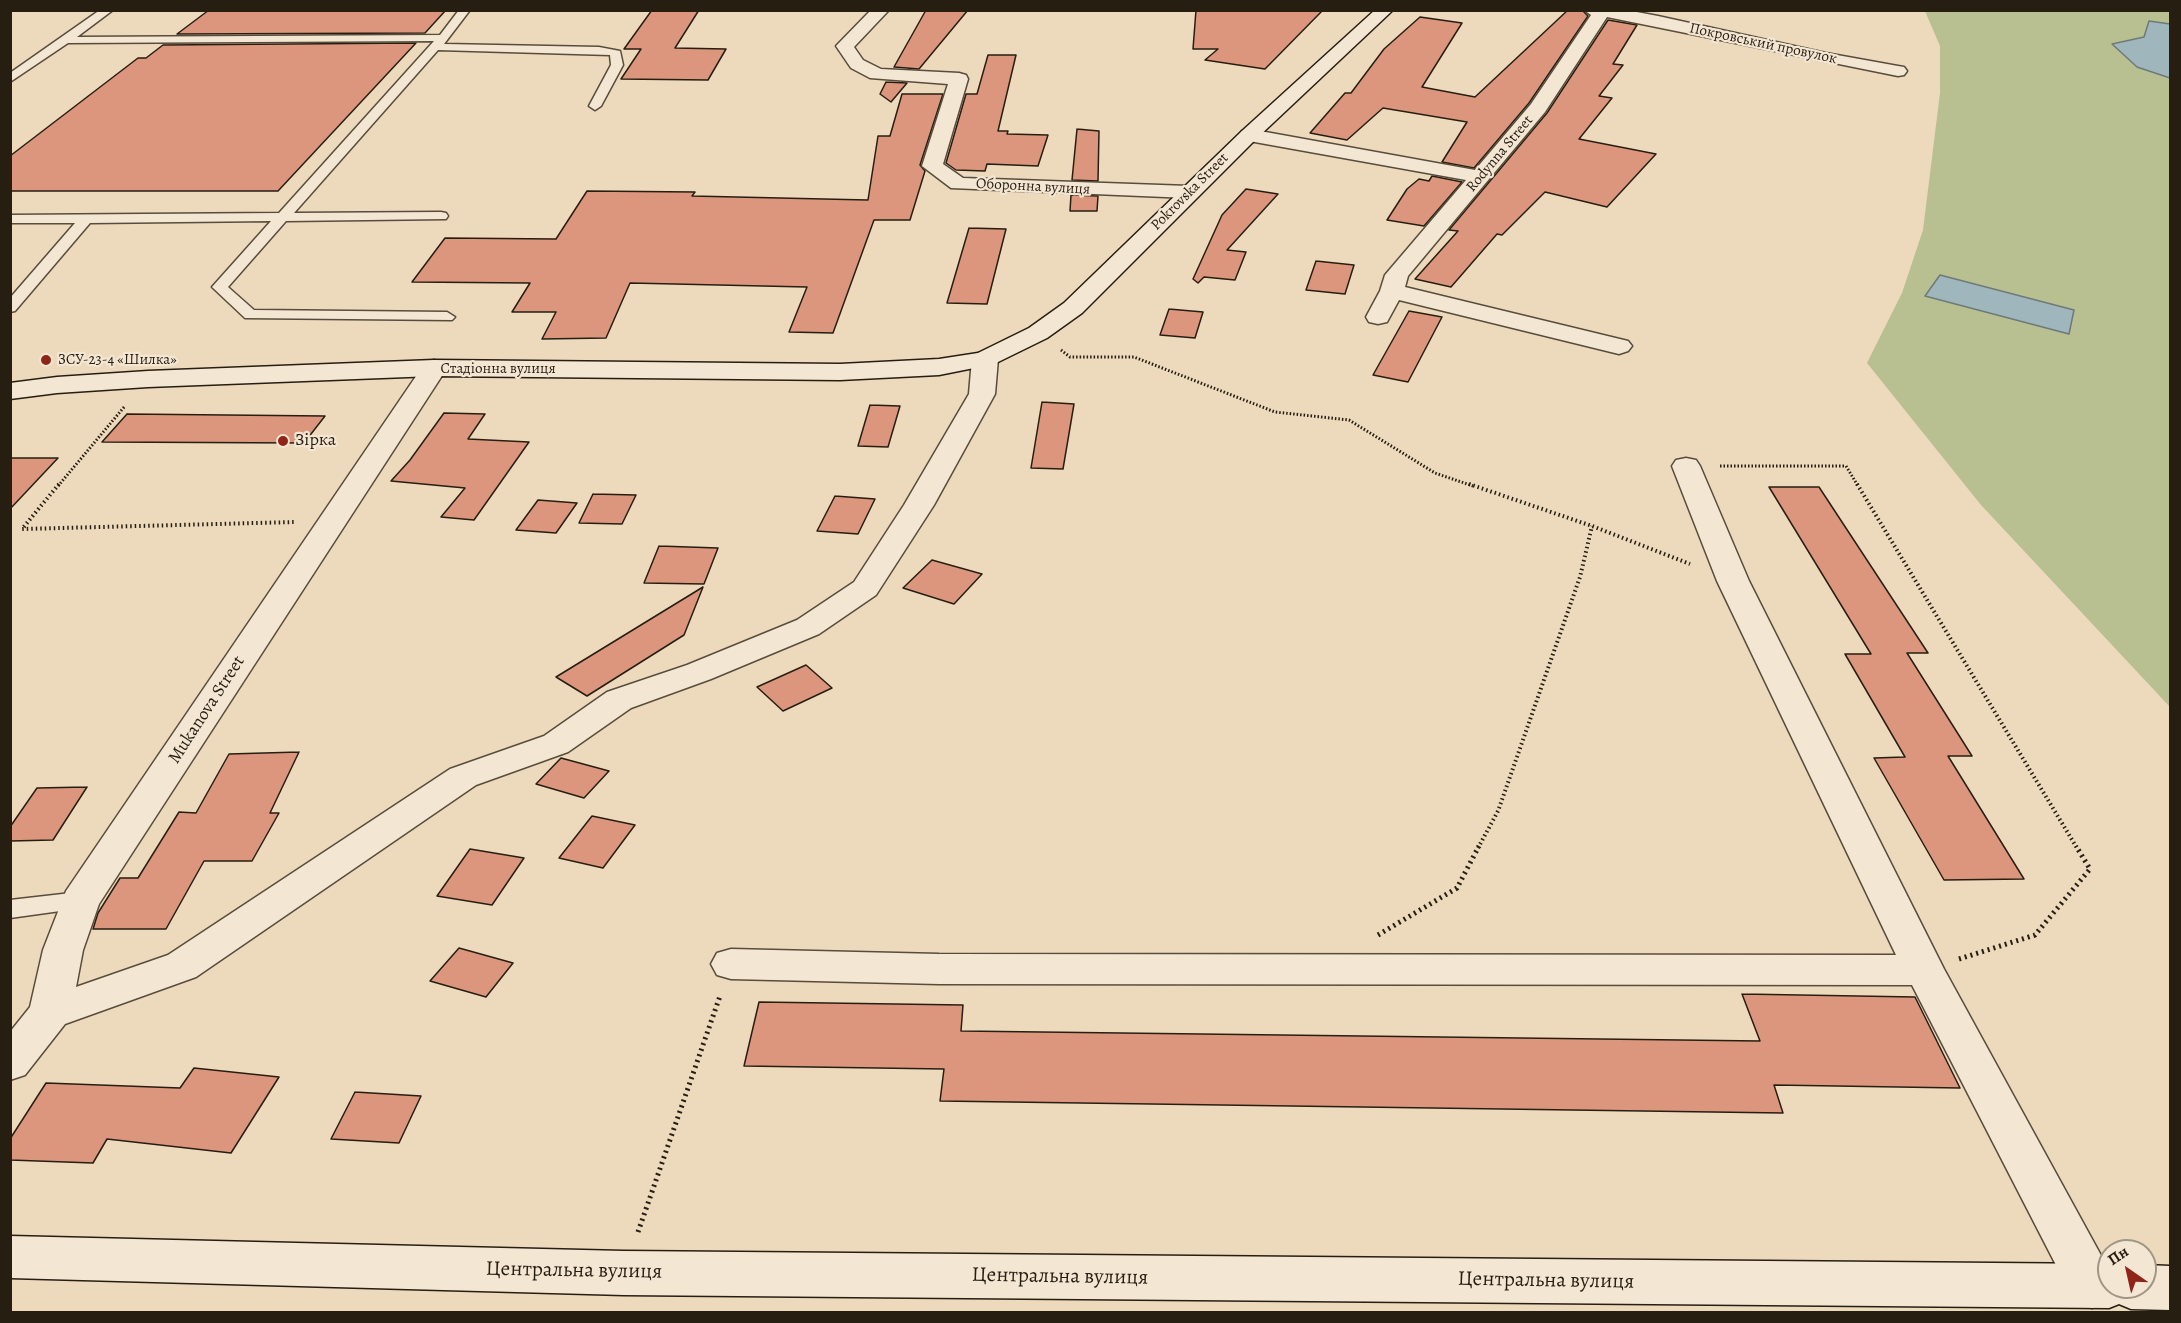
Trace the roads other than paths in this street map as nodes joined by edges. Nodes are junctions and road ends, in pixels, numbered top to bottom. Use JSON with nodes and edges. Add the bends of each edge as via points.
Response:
{"nodes":[{"id":1,"x":108,"y":10,"type":"edge"},
{"id":2,"x":465,"y":10,"type":"edge"},
{"id":3,"x":881,"y":10,"type":"edge"},
{"id":4,"x":1385,"y":10,"type":"edge"},
{"id":5,"x":1599,"y":11,"type":"edge"},
{"id":6,"x":67,"y":40,"type":"junction"},
{"id":7,"x":439,"y":42,"type":"junction"},
{"id":8,"x":1898,"y":71,"type":"dead end"},
{"id":9,"x":10,"y":79,"type":"edge"},
{"id":10,"x":595,"y":106,"type":"dead end"},
{"id":11,"x":1249,"y":135,"type":"junction"},
{"id":12,"x":1481,"y":177,"type":"junction"},
{"id":13,"x":1189,"y":192,"type":"junction"},
{"id":14,"x":441,"y":216,"type":"dead end"},
{"id":15,"x":283,"y":217,"type":"junction"},
{"id":16,"x":10,"y":219,"type":"edge"},
{"id":17,"x":86,"y":219,"type":"junction"},
{"id":18,"x":1392,"y":291,"type":"junction"},
{"id":19,"x":10,"y":308,"type":"edge"},
{"id":20,"x":447,"y":317,"type":"dead end"},
{"id":21,"x":1378,"y":317,"type":"dead end"},
{"id":22,"x":1619,"y":346,"type":"dead end"},
{"id":23,"x":985,"y":359,"type":"junction"},
{"id":24,"x":434,"y":368,"type":"junction"},
{"id":25,"x":10,"y":391,"type":"edge"},
{"id":26,"x":1686,"y":466,"type":"road end"},
{"id":27,"x":80,"y":901,"type":"junction"},
{"id":28,"x":10,"y":909,"type":"edge"},
{"id":29,"x":731,"y":964,"type":"road end"},
{"id":30,"x":1924,"y":970,"type":"junction"},
{"id":31,"x":50,"y":1013,"type":"junction"},
{"id":32,"x":10,"y":1064,"type":"edge"},
{"id":33,"x":10,"y":1257,"type":"edge"},
{"id":34,"x":2097,"y":1262,"type":"edge"},
{"id":35,"x":2097,"y":1286,"type":"edge"}],
"edges":[{"from":1,"to":6,"type":"lane"},
{"from":2,"to":7,"type":"lane"},
{"from":3,"to":13,"type":"street","name":"Оборонна вулиця","via":[[845,46],[857,64],[877,74],[959,80],[932,166],[958,184]]},
{"from":4,"to":11,"type":"street","name":"Pokrovska Street"},
{"from":5,"to":8,"type":"street","name":"Покровський провулок"},
{"from":5,"to":12,"type":"street","name":"Rodynna Street","via":[[1538,108]]},
{"from":6,"to":7,"type":"lane"},
{"from":6,"to":9,"type":"lane"},
{"from":7,"to":10,"type":"lane","via":[[616,53],[617,65]]},
{"from":7,"to":15,"type":"lane"},
{"from":11,"to":12,"type":"street"},
{"from":11,"to":13,"type":"street","name":"Pokrovska Street"},
{"from":12,"to":18,"type":"street","name":"Rodynna Street","via":[[1397,275]]},
{"from":13,"to":23,"type":"street","name":"Pokrovska Street","via":[[1073,308],[1038,333]]},
{"from":14,"to":15,"type":"lane"},
{"from":15,"to":17,"type":"lane"},
{"from":15,"to":20,"type":"lane","via":[[220,288],[250,315]]},
{"from":16,"to":17,"type":"lane"},
{"from":17,"to":19,"type":"lane"},
{"from":18,"to":21,"type":"street","name":"Rodynna Street"},
{"from":18,"to":22,"type":"street"},
{"from":23,"to":24,"type":"street","name":"Стадіонна вулиця","via":[[939,367],[840,372]]},
{"from":23,"to":31,"type":"street","via":[[982,394],[919,505],[865,588],[808,627],[619,700],[556,744],[463,777],[182,966]]},
{"from":24,"to":25,"type":"street","name":"Стадіонна вулиця","via":[[148,379]]},
{"from":24,"to":27,"type":"street","name":"Mukanova Street"},
{"from":26,"to":30,"type":"street","via":[[1733,581]]},
{"from":27,"to":28,"type":"lane"},
{"from":27,"to":31,"type":"street","name":"Mukanova Street","via":[[63,950]]},
{"from":29,"to":30,"type":"street","via":[[939,969]]},
{"from":30,"to":34,"type":"street"},
{"from":31,"to":32,"type":"street","name":"Mukanova Street"},
{"from":33,"to":35,"type":"street","name":"Центральна вулиця","via":[[624,1273]]}]}
